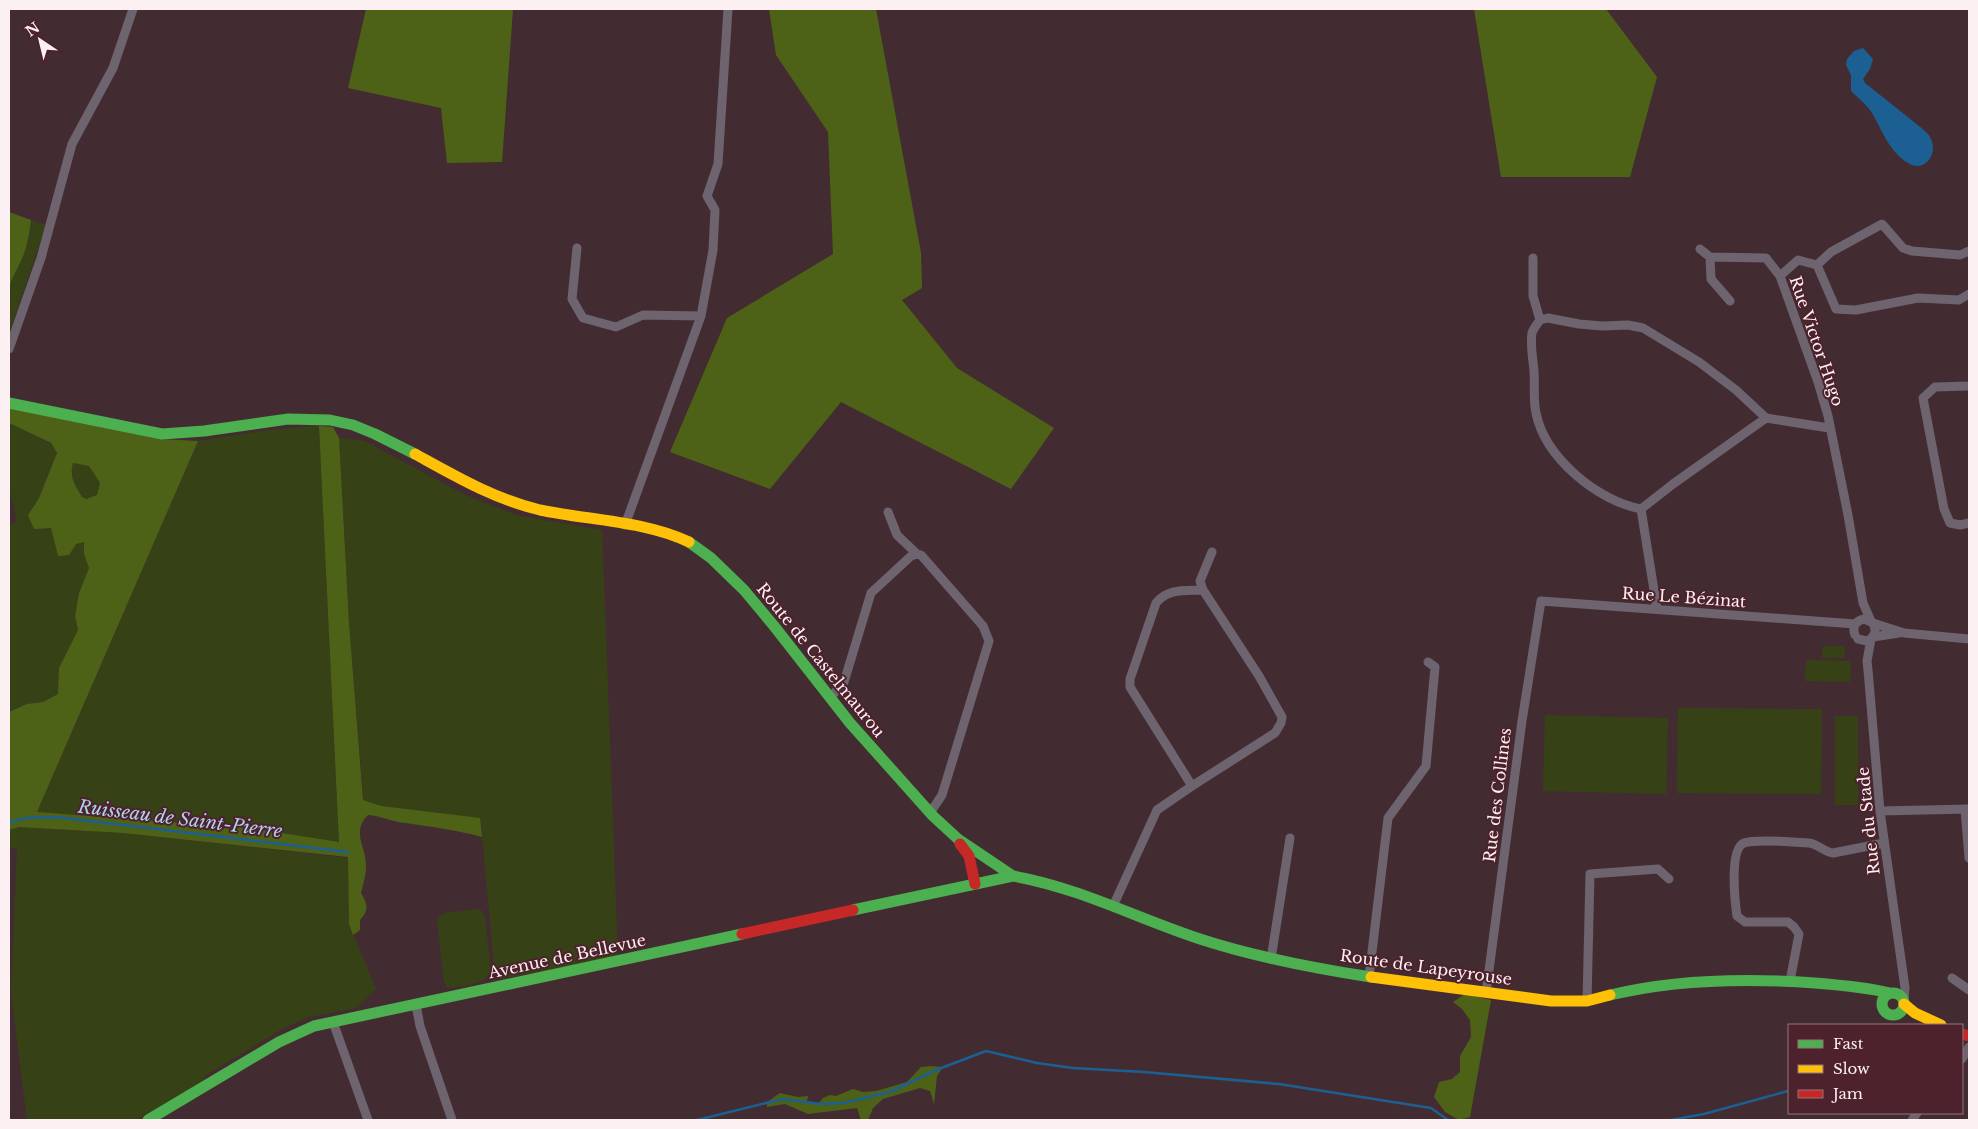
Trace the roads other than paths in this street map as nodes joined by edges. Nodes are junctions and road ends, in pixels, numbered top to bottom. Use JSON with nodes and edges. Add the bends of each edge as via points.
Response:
{"nodes":[{"id":1,"x":133,"y":9,"type":"edge"},
{"id":2,"x":728,"y":9,"type":"edge"},
{"id":3,"x":576,"y":248,"type":"dead end"},
{"id":4,"x":1700,"y":249,"type":"dead end"},
{"id":5,"x":1969,"y":251,"type":"edge"},
{"id":6,"x":1710,"y":257,"type":"junction"},
{"id":7,"x":1532,"y":258,"type":"dead end"},
{"id":8,"x":1817,"y":265,"type":"junction"},
{"id":9,"x":1780,"y":276,"type":"junction"},
{"id":10,"x":1969,"y":294,"type":"edge"},
{"id":11,"x":1730,"y":301,"type":"dead end"},
{"id":12,"x":701,"y":316,"type":"junction"},
{"id":13,"x":1540,"y":320,"type":"junction"},
{"id":14,"x":9,"y":349,"type":"edge"},
{"id":15,"x":1969,"y":386,"type":"edge"},
{"id":16,"x":9,"y":402,"type":"edge"},
{"id":17,"x":1766,"y":418,"type":"junction"},
{"id":18,"x":1829,"y":428,"type":"junction"},
{"id":19,"x":1641,"y":509,"type":"junction"},
{"id":20,"x":888,"y":512,"type":"dead end"},
{"id":21,"x":1969,"y":523,"type":"edge"},
{"id":22,"x":626,"y":525,"type":"junction"},
{"id":23,"x":1212,"y":552,"type":"dead end"},
{"id":24,"x":917,"y":554,"type":"junction"},
{"id":25,"x":1203,"y":590,"type":"junction"},
{"id":26,"x":1861,"y":593,"type":"junction"},
{"id":27,"x":1541,"y":601,"type":"joint"},
{"id":28,"x":1657,"y":610,"type":"junction"},
{"id":29,"x":1872,"y":622,"type":"junction"},
{"id":30,"x":1824,"y":623,"type":"junction"},
{"id":31,"x":1856,"y":623,"type":"junction"},
{"id":32,"x":1904,"y":633,"type":"junction"},
{"id":33,"x":1856,"y":637,"type":"junction"},
{"id":34,"x":1872,"y":638,"type":"junction"},
{"id":35,"x":1969,"y":640,"type":"edge"},
{"id":36,"x":1867,"y":660,"type":"junction"},
{"id":37,"x":1428,"y":662,"type":"dead end"},
{"id":38,"x":830,"y":698,"type":"junction"},
{"id":39,"x":1192,"y":786,"type":"junction"},
{"id":40,"x":1967,"y":809,"type":"edge"},
{"id":41,"x":1880,"y":811,"type":"junction"},
{"id":42,"x":930,"y":813,"type":"junction"},
{"id":43,"x":956,"y":838,"type":"junction"},
{"id":44,"x":1290,"y":838,"type":"dead end"},
{"id":45,"x":1884,"y":843,"type":"junction"},
{"id":46,"x":1969,"y":858,"type":"edge"},
{"id":47,"x":987,"y":859,"type":"junction"},
{"id":48,"x":972,"y":870,"type":"junction"},
{"id":49,"x":1013,"y":876,"type":"junction"},
{"id":50,"x":1668,"y":879,"type":"dead end"},
{"id":51,"x":975,"y":884,"type":"junction"},
{"id":52,"x":1114,"y":904,"type":"junction"},
{"id":53,"x":1271,"y":959,"type":"junction"},
{"id":54,"x":1369,"y":977,"type":"junction"},
{"id":55,"x":1903,"y":977,"type":"junction"},
{"id":56,"x":1952,"y":978,"type":"dead end"},
{"id":57,"x":1790,"y":981,"type":"junction"},
{"id":58,"x":1847,"y":986,"type":"junction"},
{"id":59,"x":1969,"y":990,"type":"edge"},
{"id":60,"x":1486,"y":993,"type":"junction"},
{"id":61,"x":1891,"y":993,"type":"junction"},
{"id":62,"x":1587,"y":1001,"type":"junction"},
{"id":63,"x":416,"y":1005,"type":"junction"},
{"id":64,"x":1902,"y":1006,"type":"junction"},
{"id":65,"x":1882,"y":1008,"type":"junction"},
{"id":66,"x":333,"y":1022,"type":"junction"},
{"id":67,"x":1939,"y":1024,"type":"edge"},
{"id":68,"x":148,"y":1120,"type":"edge"},
{"id":69,"x":368,"y":1120,"type":"edge"},
{"id":70,"x":452,"y":1120,"type":"edge"}],
"edges":[{"from":1,"to":14,"type":"street","via":[[113,68],[72,144],[41,258]]},
{"from":2,"to":12,"type":"street","via":[[718,164],[707,196],[715,210],[713,250]]},
{"from":3,"to":12,"type":"street","via":[[572,299],[583,318],[616,327],[643,315]]},
{"from":4,"to":6,"type":"street"},
{"from":5,"to":8,"type":"street","via":[[1960,255],[1912,251],[1903,248],[1882,224],[1831,252]]},
{"from":6,"to":9,"type":"street","name":"Rue Victor Hugo","via":[[1766,258]]},
{"from":6,"to":11,"type":"street","via":[[1712,279]]},
{"from":7,"to":13,"type":"street","via":[[1533,296]]},
{"from":8,"to":9,"type":"street","via":[[1798,260]]},
{"from":8,"to":10,"type":"street","via":[[1836,309],[1856,310],[1918,298],[1958,300]]},
{"from":9,"to":18,"type":"street","name":"Rue Victor Hugo","via":[[1818,382]]},
{"from":12,"to":22,"type":"street"},
{"from":13,"to":17,"type":"street","via":[[1548,318],[1579,324],[1643,328],[1699,362]]},
{"from":13,"to":19,"type":"street","via":[[1532,332],[1536,414],[1545,438],[1576,476],[1609,498]]},
{"from":15,"to":21,"type":"street","via":[[1935,387],[1923,398],[1944,509],[1950,523]]},
{"from":16,"to":22,"type":"street","name":"Route de Castelmaurou","via":[[162,434],[186,435],[288,420],[328,420],[349,424],[372,432],[482,492],[540,510]]},
{"from":17,"to":18,"type":"street"},
{"from":17,"to":19,"type":"street"},
{"from":18,"to":26,"type":"street","name":"Rue Victor Hugo"},
{"from":19,"to":28,"type":"street"},
{"from":20,"to":24,"type":"street","via":[[898,535]]},
{"from":22,"to":38,"type":"street","name":"Route de Castelmaurou","via":[[667,533],[691,543],[711,559],[778,628]]},
{"from":23,"to":25,"type":"street","via":[[1200,581]]},
{"from":24,"to":38,"type":"street","via":[[871,593],[844,682]]},
{"from":24,"to":42,"type":"street","via":[[925,559],[983,626],[989,641],[942,795]]},
{"from":25,"to":39,"type":"street","via":[[1168,592],[1161,596],[1130,679],[1130,687]]},
{"from":25,"to":39,"type":"street","via":[[1280,711],[1281,723],[1275,733]]},
{"from":26,"to":29,"type":"street","name":"Rue Victor Hugo","via":[[1865,611]]},
{"from":26,"to":31,"type":"street","name":"Rue Victor Hugo"},
{"from":27,"to":28,"type":"street","name":"Rue Le Bézinat"},
{"from":27,"to":60,"type":"street","name":"Rue des Collines"},
{"from":28,"to":30,"type":"street","name":"Rue Le Bézinat"},
{"from":29,"to":31,"type":"street","via":[[1864,619]]},
{"from":29,"to":32,"type":"street"},
{"from":29,"to":34,"type":"street","via":[[1876,630]]},
{"from":30,"to":31,"type":"street","name":"Rue Le Bézinat"},
{"from":30,"to":33,"type":"street","name":"Rue Le Bézinat","via":[[1847,630]]},
{"from":31,"to":33,"type":"street"},
{"from":32,"to":34,"type":"street"},
{"from":32,"to":35,"type":"street"},
{"from":33,"to":34,"type":"street","via":[[1863,641]]},
{"from":33,"to":36,"type":"street","name":"Rue du Stade"},
{"from":34,"to":36,"type":"street","name":"Rue du Stade"},
{"from":36,"to":41,"type":"street","name":"Rue du Stade"},
{"from":37,"to":54,"type":"street","via":[[1435,667],[1426,766],[1388,818]]},
{"from":38,"to":42,"type":"street","name":"Route de Castelmaurou"},
{"from":39,"to":52,"type":"street","via":[[1157,810]]},
{"from":40,"to":41,"type":"street"},
{"from":40,"to":46,"type":"street"},
{"from":41,"to":45,"type":"street","name":"Rue du Stade"},
{"from":42,"to":43,"type":"street","name":"Route de Castelmaurou"},
{"from":43,"to":47,"type":"street","name":"Route de Castelmaurou"},
{"from":43,"to":48,"type":"street","name":"Route de Castelmaurou","via":[[969,856]]},
{"from":44,"to":53,"type":"street"},
{"from":45,"to":55,"type":"street","name":"Rue du Stade"},
{"from":45,"to":57,"type":"street","via":[[1833,853],[1812,843],[1755,841],[1743,843],[1736,850],[1737,916],[1745,922],[1788,922],[1799,934]]},
{"from":47,"to":48,"type":"street"},
{"from":47,"to":49,"type":"street","name":"Route de Castelmaurou"},
{"from":48,"to":51,"type":"street","name":"Route de Castelmaurou"},
{"from":49,"to":51,"type":"street","name":"Avenue de Bellevue"},
{"from":49,"to":52,"type":"street","name":"Route de Lapeyrouse","via":[[1060,884]]},
{"from":50,"to":62,"type":"street","via":[[1658,869],[1590,874]]},
{"from":51,"to":63,"type":"street","name":"Avenue de Bellevue"},
{"from":52,"to":53,"type":"street","name":"Route de Lapeyrouse","via":[[1199,938]]},
{"from":53,"to":54,"type":"street","name":"Route de Lapeyrouse"},
{"from":54,"to":60,"type":"street","name":"Route de Lapeyrouse"},
{"from":55,"to":61,"type":"street"},
{"from":55,"to":64,"type":"street","name":"Rue du Stade"},
{"from":56,"to":59,"type":"street"},
{"from":57,"to":58,"type":"street","name":"Route de Lapeyrouse"},
{"from":57,"to":62,"type":"street","name":"Route de Lapeyrouse","via":[[1724,980],[1647,988]]},
{"from":58,"to":61,"type":"street","name":"Route de Lapeyrouse"},
{"from":58,"to":65,"type":"street","name":"Route de Lapeyrouse","via":[[1872,998]]},
{"from":60,"to":62,"type":"street","name":"Route de Lapeyrouse"},
{"from":61,"to":64,"type":"street","via":[[1900,995]]},
{"from":61,"to":65,"type":"street","via":[[1884,997]]},
{"from":63,"to":66,"type":"street","name":"Avenue de Bellevue"},
{"from":63,"to":70,"type":"street"},
{"from":64,"to":65,"type":"street","via":[[1888,1014]]},
{"from":64,"to":67,"type":"street"},
{"from":66,"to":68,"type":"street","name":"Avenue de Bellevue","via":[[314,1026],[279,1042]]},
{"from":66,"to":69,"type":"street"}]}
